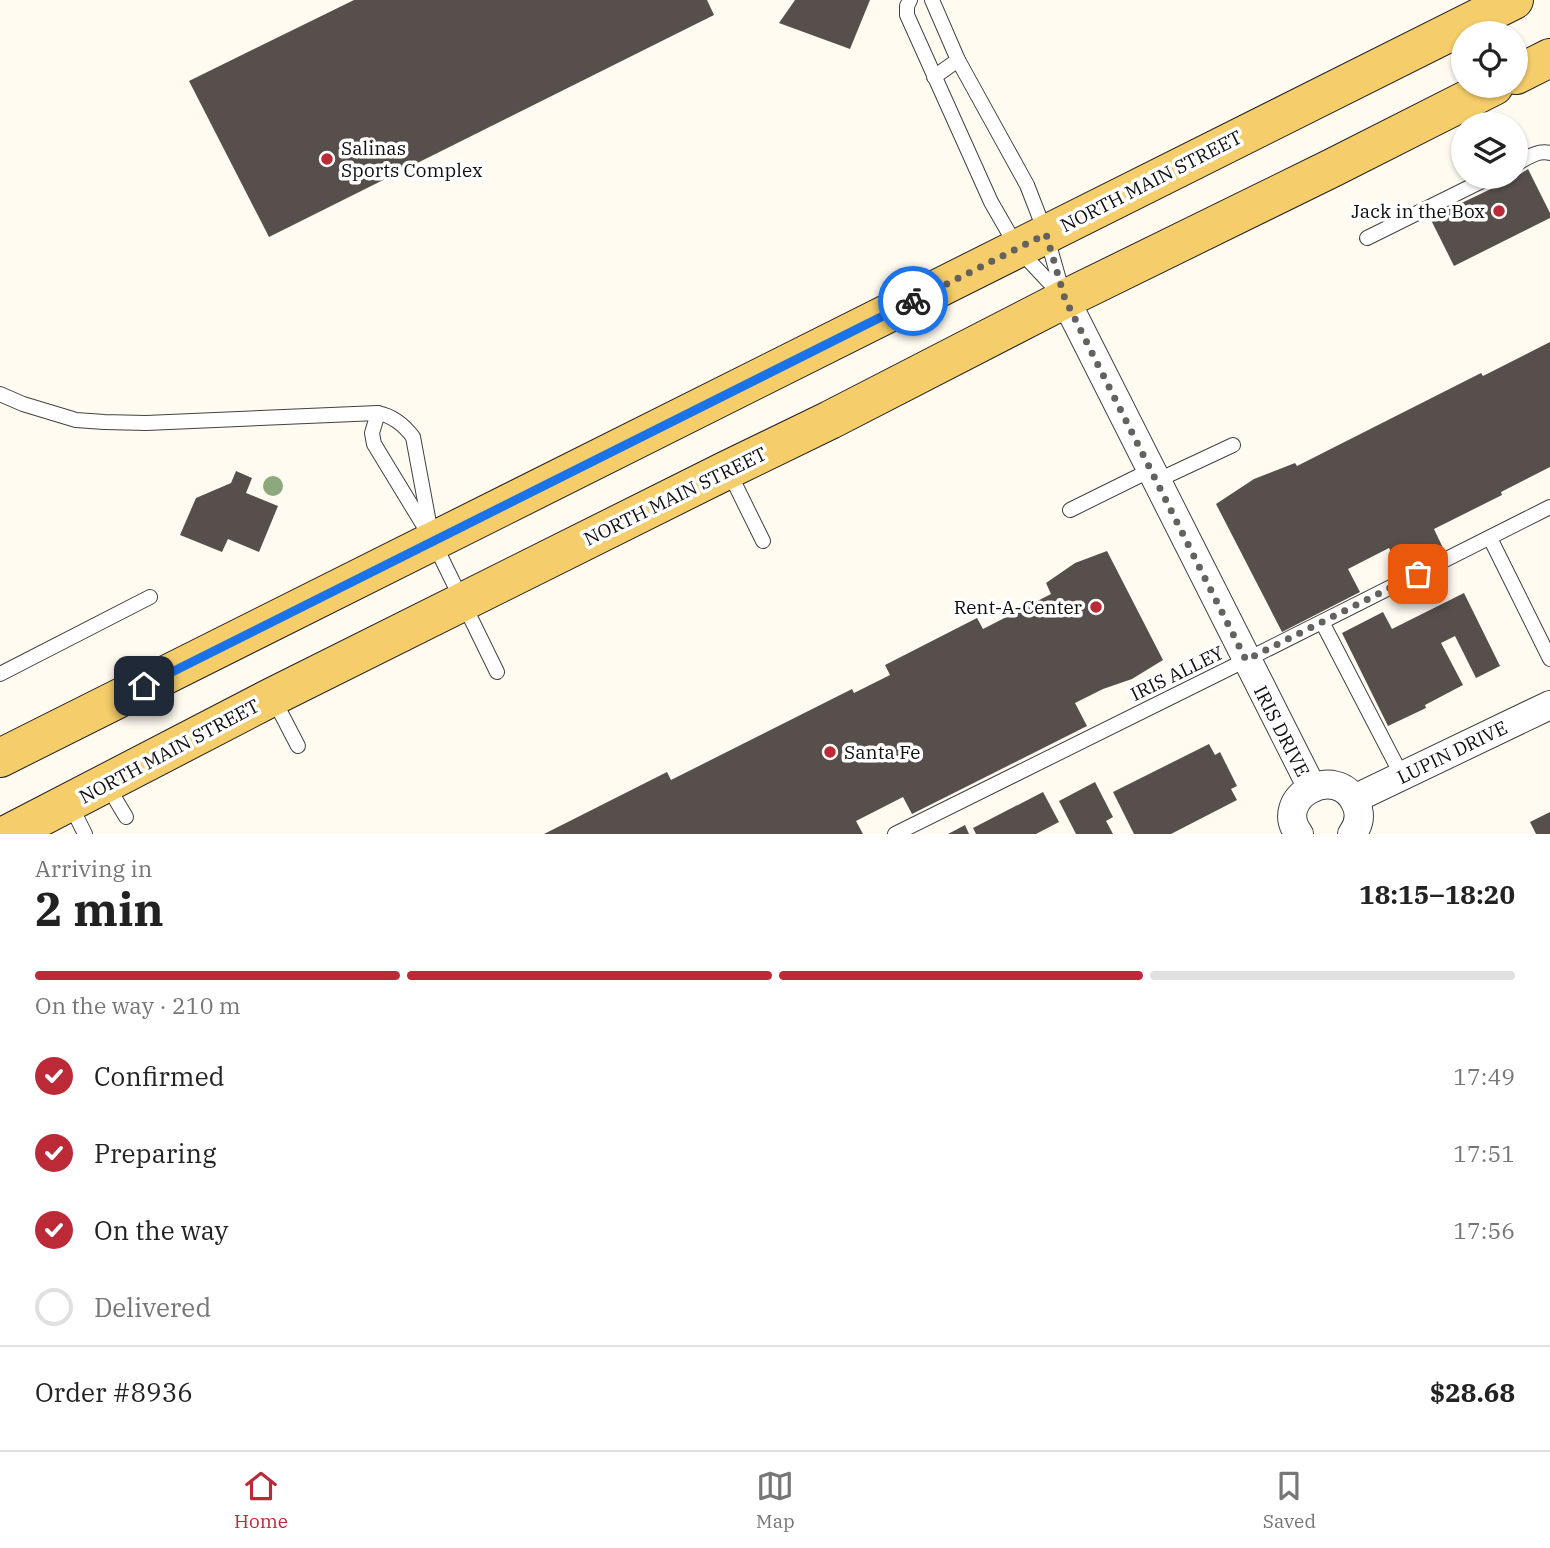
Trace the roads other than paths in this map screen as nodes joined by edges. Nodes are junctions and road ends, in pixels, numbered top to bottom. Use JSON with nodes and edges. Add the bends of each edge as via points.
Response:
{"nodes":[{"id":1,"x":910,"y":0,"type":"edge"},
{"id":2,"x":932,"y":0,"type":"edge"},
{"id":3,"x":1514,"y":0,"type":"edge"},
{"id":4,"x":1550,"y":58,"type":"edge"},
{"id":5,"x":958,"y":60,"type":"junction"},
{"id":6,"x":1528,"y":69,"type":"edge"},
{"id":7,"x":934,"y":77,"type":"junction"},
{"id":8,"x":1470,"y":98,"type":"edge"},
{"id":9,"x":1550,"y":153,"type":"edge"},
{"id":10,"x":1528,"y":158,"type":"edge"},
{"id":11,"x":1466,"y":189,"type":"edge"},
{"id":12,"x":1367,"y":238,"type":"dead end"},
{"id":13,"x":1032,"y":242,"type":"junction"},
{"id":14,"x":1065,"y":299,"type":"junction"},
{"id":15,"x":0,"y":394,"type":"edge"},
{"id":16,"x":378,"y":413,"type":"junction"},
{"id":17,"x":1233,"y":445,"type":"dead end"},
{"id":18,"x":727,"y":470,"type":"junction"},
{"id":19,"x":1154,"y":476,"type":"junction"},
{"id":20,"x":1550,"y":507,"type":"edge"},
{"id":21,"x":1070,"y":510,"type":"dead end"},
{"id":22,"x":1490,"y":537,"type":"junction"},
{"id":23,"x":433,"y":541,"type":"junction"},
{"id":24,"x":763,"y":541,"type":"dead end"},
{"id":25,"x":150,"y":597,"type":"dead end"},
{"id":26,"x":461,"y":602,"type":"junction"},
{"id":27,"x":1322,"y":622,"type":"junction"},
{"id":28,"x":1550,"y":659,"type":"edge"},
{"id":29,"x":1246,"y":660,"type":"junction"},
{"id":30,"x":496,"y":672,"type":"dead end"},
{"id":31,"x":0,"y":674,"type":"edge"},
{"id":32,"x":272,"y":697,"type":"junction"},
{"id":33,"x":1550,"y":705,"type":"edge"},
{"id":34,"x":298,"y":746,"type":"dead end"},
{"id":35,"x":0,"y":758,"type":"edge"},
{"id":36,"x":1402,"y":776,"type":"junction"},
{"id":37,"x":106,"y":783,"type":"junction"},
{"id":38,"x":1312,"y":788,"type":"junction"},
{"id":39,"x":1354,"y":799,"type":"junction"},
{"id":40,"x":126,"y":817,"type":"dead end"},
{"id":41,"x":77,"y":819,"type":"edge"},
{"id":42,"x":1294,"y":833,"type":"edge"},
{"id":43,"x":8,"y":834,"type":"edge"},
{"id":44,"x":895,"y":834,"type":"edge"},
{"id":45,"x":1352,"y":834,"type":"edge"}],
"edges":[{"from":1,"to":7,"type":"lane","via":[[907,15]]},
{"from":2,"to":5,"type":"lane"},
{"from":3,"to":13,"type":"main road","name":"NORTH MAIN STREET"},
{"from":4,"to":6,"type":"main road"},
{"from":5,"to":7,"type":"lane"},
{"from":5,"to":13,"type":"lane","via":[[1027,185]]},
{"from":7,"to":13,"type":"lane","via":[[991,202]]},
{"from":8,"to":14,"type":"main road","name":"NORTH MAIN STREET"},
{"from":9,"to":10,"type":"lane"},
{"from":11,"to":12,"type":"lane"},
{"from":13,"to":14,"type":"lane"},
{"from":13,"to":14,"type":"lane"},
{"from":13,"to":23,"type":"main road","name":"NORTH MAIN STREET"},
{"from":14,"to":18,"type":"main road","name":"NORTH MAIN STREET"},
{"from":14,"to":19,"type":"street","name":"IRIS DRIVE"},
{"from":15,"to":16,"type":"lane","via":[[76,420],[104,422]]},
{"from":16,"to":23,"type":"lane","via":[[374,444]]},
{"from":16,"to":23,"type":"lane","via":[[407,428],[413,437]]},
{"from":17,"to":19,"type":"lane"},
{"from":18,"to":24,"type":"lane"},
{"from":18,"to":26,"type":"main road","name":"NORTH MAIN STREET"},
{"from":19,"to":21,"type":"lane"},
{"from":19,"to":29,"type":"street","name":"IRIS DRIVE"},
{"from":20,"to":22,"type":"lane","name":"IRIS ALLEY"},
{"from":22,"to":27,"type":"lane","name":"IRIS ALLEY"},
{"from":22,"to":28,"type":"lane"},
{"from":23,"to":26,"type":"lane"},
{"from":23,"to":35,"type":"main road","name":"NORTH MAIN STREET"},
{"from":25,"to":31,"type":"lane"},
{"from":26,"to":30,"type":"lane"},
{"from":26,"to":32,"type":"main road","name":"NORTH MAIN STREET"},
{"from":27,"to":29,"type":"lane","name":"IRIS ALLEY"},
{"from":27,"to":36,"type":"lane"},
{"from":29,"to":38,"type":"street","name":"IRIS DRIVE"},
{"from":29,"to":44,"type":"lane","name":"IRIS ALLEY"},
{"from":32,"to":34,"type":"lane"},
{"from":32,"to":37,"type":"main road","name":"NORTH MAIN STREET"},
{"from":33,"to":36,"type":"street","name":"LUPIN DRIVE"},
{"from":36,"to":39,"type":"street","name":"LUPIN DRIVE"},
{"from":37,"to":40,"type":"lane"},
{"from":37,"to":41,"type":"main road","name":"NORTH MAIN STREET"},
{"from":38,"to":39,"type":"street","via":[[1333,784]]},
{"from":38,"to":42,"type":"street","via":[[1294,806]]},
{"from":39,"to":45,"type":"street","via":[[1360,814]]},
{"from":41,"to":43,"type":"main road","name":"NORTH MAIN STREET"}]}
